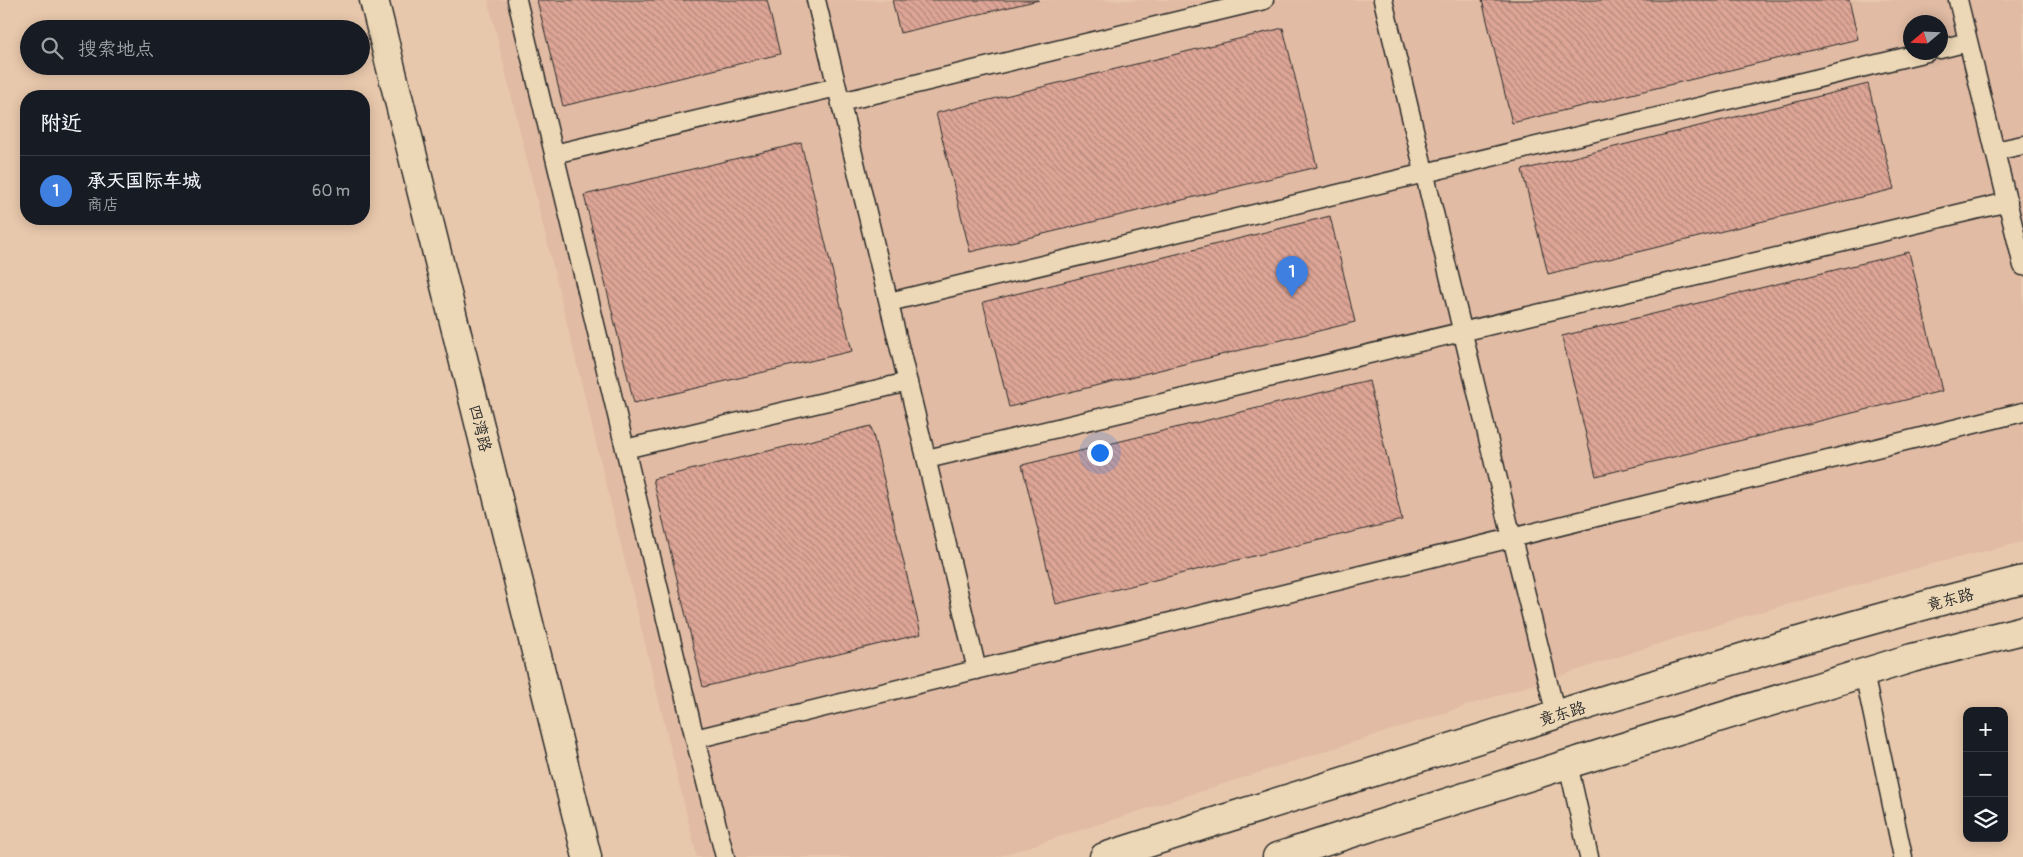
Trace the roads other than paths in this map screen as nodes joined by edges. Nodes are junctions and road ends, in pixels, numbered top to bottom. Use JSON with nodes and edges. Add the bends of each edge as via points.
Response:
{"nodes":[{"id":1,"x":374,"y":0,"type":"edge"},
{"id":2,"x":517,"y":0,"type":"edge"},
{"id":3,"x":816,"y":0,"type":"edge"},
{"id":4,"x":1264,"y":0,"type":"edge"},
{"id":5,"x":1382,"y":0,"type":"edge"},
{"id":6,"x":1958,"y":0,"type":"edge"},
{"id":7,"x":1968,"y":42,"type":"junction"},
{"id":8,"x":1948,"y":47,"type":"edge"},
{"id":9,"x":1903,"y":58,"type":"edge"},
{"id":10,"x":839,"y":94,"type":"junction"},
{"id":11,"x":2023,"y":145,"type":"edge"},
{"id":12,"x":1995,"y":151,"type":"junction"},
{"id":13,"x":554,"y":154,"type":"junction"},
{"id":14,"x":1424,"y":174,"type":"junction"},
{"id":15,"x":2008,"y":202,"type":"junction"},
{"id":16,"x":2023,"y":266,"type":"edge"},
{"id":17,"x":889,"y":302,"type":"junction"},
{"id":18,"x":1462,"y":332,"type":"junction"},
{"id":19,"x":908,"y":382,"type":"junction"},
{"id":20,"x":2023,"y":412,"type":"edge"},
{"id":21,"x":625,"y":449,"type":"junction"},
{"id":22,"x":927,"y":459,"type":"junction"},
{"id":23,"x":1512,"y":538,"type":"junction"},
{"id":24,"x":2023,"y":580,"type":"edge"},
{"id":25,"x":2023,"y":630,"type":"edge"},
{"id":26,"x":977,"y":670,"type":"junction"},
{"id":27,"x":1864,"y":673,"type":"junction"},
{"id":28,"x":1556,"y":715,"type":"junction"},
{"id":29,"x":695,"y":739,"type":"junction"},
{"id":30,"x":1568,"y":764,"type":"junction"},
{"id":31,"x":587,"y":857,"type":"edge"},
{"id":32,"x":725,"y":857,"type":"edge"},
{"id":33,"x":1104,"y":857,"type":"edge"},
{"id":34,"x":1277,"y":857,"type":"edge"},
{"id":35,"x":1589,"y":857,"type":"edge"},
{"id":36,"x":1903,"y":857,"type":"edge"}],
"edges":[{"from":1,"to":31,"type":"main road","name":"四湾路"},
{"from":2,"to":13,"type":"lane"},
{"from":3,"to":10,"type":"lane"},
{"from":4,"to":10,"type":"lane"},
{"from":5,"to":14,"type":"lane"},
{"from":6,"to":7,"type":"lane"},
{"from":7,"to":8,"type":"lane"},
{"from":7,"to":12,"type":"lane"},
{"from":9,"to":14,"type":"lane"},
{"from":10,"to":13,"type":"lane"},
{"from":10,"to":17,"type":"lane"},
{"from":11,"to":12,"type":"lane"},
{"from":12,"to":15,"type":"lane"},
{"from":13,"to":21,"type":"lane"},
{"from":14,"to":17,"type":"lane"},
{"from":14,"to":18,"type":"lane"},
{"from":15,"to":16,"type":"lane"},
{"from":15,"to":18,"type":"lane"},
{"from":17,"to":19,"type":"lane"},
{"from":18,"to":22,"type":"lane"},
{"from":18,"to":23,"type":"lane"},
{"from":19,"to":21,"type":"lane"},
{"from":19,"to":22,"type":"lane"},
{"from":20,"to":23,"type":"lane"},
{"from":21,"to":29,"type":"lane"},
{"from":22,"to":26,"type":"lane"},
{"from":23,"to":26,"type":"lane"},
{"from":23,"to":28,"type":"lane"},
{"from":24,"to":28,"type":"main road","name":"竟东路","via":[[1846,627]]},
{"from":25,"to":27,"type":"main road"},
{"from":26,"to":29,"type":"lane"},
{"from":27,"to":30,"type":"main road"},
{"from":27,"to":36,"type":"lane"},
{"from":28,"to":33,"type":"main road","name":"竟东路"},
{"from":29,"to":32,"type":"lane"},
{"from":30,"to":34,"type":"main road"},
{"from":30,"to":35,"type":"lane"}]}
